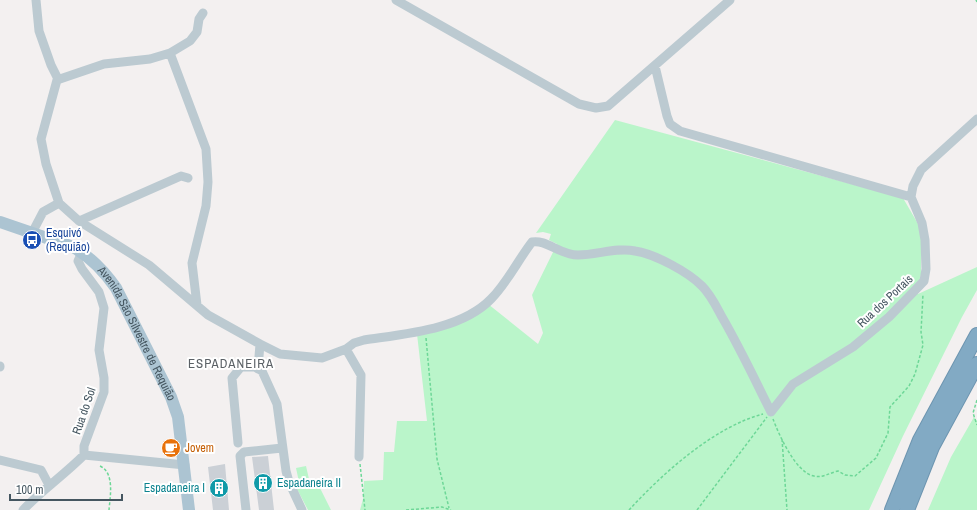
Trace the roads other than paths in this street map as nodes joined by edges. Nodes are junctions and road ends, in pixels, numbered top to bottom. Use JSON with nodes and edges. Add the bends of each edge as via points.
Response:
{"nodes":[{"id":1,"x":36,"y":0,"type":"edge"},
{"id":2,"x":396,"y":0,"type":"edge"},
{"id":3,"x":730,"y":0,"type":"edge"},
{"id":4,"x":203,"y":13,"type":"dead end"},
{"id":5,"x":170,"y":53,"type":"junction"},
{"id":6,"x":655,"y":66,"type":"junction"},
{"id":7,"x":58,"y":79,"type":"junction"},
{"id":8,"x":977,"y":119,"type":"edge"},
{"id":9,"x":188,"y":178,"type":"dead end"},
{"id":10,"x":911,"y":197,"type":"junction"},
{"id":11,"x":59,"y":202,"type":"junction"},
{"id":12,"x":79,"y":221,"type":"junction"},
{"id":13,"x":0,"y":222,"type":"edge"},
{"id":14,"x":32,"y":233,"type":"junction"},
{"id":15,"x":82,"y":252,"type":"junction"},
{"id":16,"x":197,"y":304,"type":"junction"},
{"id":17,"x":977,"y":335,"type":"edge"},
{"id":18,"x":260,"y":344,"type":"junction"},
{"id":19,"x":346,"y":349,"type":"junction"},
{"id":20,"x":977,"y":364,"type":"edge"},
{"id":21,"x":258,"y":369,"type":"junction"},
{"id":22,"x":238,"y":443,"type":"dead end"},
{"id":23,"x":282,"y":448,"type":"junction"},
{"id":24,"x":84,"y":455,"type":"junction"},
{"id":25,"x":360,"y":457,"type":"road end"},
{"id":26,"x":0,"y":460,"type":"edge"},
{"id":27,"x":185,"y":465,"type":"junction"},
{"id":28,"x":49,"y":485,"type":"junction"},
{"id":29,"x":22,"y":510,"type":"edge"},
{"id":30,"x":189,"y":510,"type":"edge"},
{"id":31,"x":246,"y":510,"type":"edge"},
{"id":32,"x":302,"y":510,"type":"edge"},
{"id":33,"x":892,"y":510,"type":"edge"},
{"id":34,"x":907,"y":510,"type":"edge"}],
"edges":[{"from":1,"to":7,"type":"street","via":[[39,31]]},
{"from":2,"to":6,"type":"street","via":[[579,104],[596,108],[608,106]]},
{"from":3,"to":6,"type":"street"},
{"from":4,"to":5,"type":"street","via":[[199,19],[197,32],[190,41]]},
{"from":5,"to":7,"type":"street","via":[[150,59],[104,64]]},
{"from":5,"to":16,"type":"street","via":[[206,149],[206,206],[192,263]]},
{"from":6,"to":10,"type":"street","via":[[670,124],[680,131]]},
{"from":7,"to":11,"type":"street","via":[[41,139],[46,164]]},
{"from":8,"to":10,"type":"street","via":[[921,170]]},
{"from":9,"to":12,"type":"street","via":[[181,176]]},
{"from":10,"to":19,"type":"street","name":"Rua dos Portais","via":[[924,231],[924,281],[869,334],[793,384],[771,412],[734,337],[712,298],[702,286],[680,270],[636,251],[574,255],[560,252],[544,242],[532,242],[490,300],[480,308],[426,330],[364,340]]},
{"from":11,"to":12,"type":"street"},
{"from":11,"to":14,"type":"street","via":[[43,212]]},
{"from":12,"to":16,"type":"street","via":[[149,265]]},
{"from":13,"to":14,"type":"main road","name":"Avenida São Silvestre de Requião"},
{"from":14,"to":15,"type":"main road","name":"Avenida São Silvestre de Requião"},
{"from":15,"to":24,"type":"street","name":"Rua do Sol","via":[[78,261],[102,299],[104,308],[99,350],[105,385],[95,421],[84,446]]},
{"from":15,"to":27,"type":"main road","name":"Avenida São Silvestre de Requião","via":[[104,272],[116,288],[171,397],[178,417]]},
{"from":16,"to":18,"type":"street","via":[[208,315]]},
{"from":17,"to":33,"type":"highway","via":[[920,440]]},
{"from":18,"to":19,"type":"street","via":[[280,354],[322,358]]},
{"from":18,"to":21,"type":"street"},
{"from":19,"to":25,"type":"street","via":[[361,375]]},
{"from":20,"to":34,"type":"highway","via":[[932,447]]},
{"from":21,"to":22,"type":"street","via":[[241,367],[232,378]]},
{"from":21,"to":23,"type":"street","via":[[262,371],[277,404]]},
{"from":23,"to":31,"type":"street","via":[[244,452],[240,456]]},
{"from":23,"to":32,"type":"street","via":[[289,482]]},
{"from":24,"to":27,"type":"street"},
{"from":24,"to":28,"type":"street","name":"Rua do Sol","via":[[70,470]]},
{"from":26,"to":28,"type":"street","via":[[41,470]]},
{"from":27,"to":30,"type":"main road","name":"Avenida São Silvestre de Requião"},
{"from":28,"to":29,"type":"street","name":"Rua do Sol"}]}
